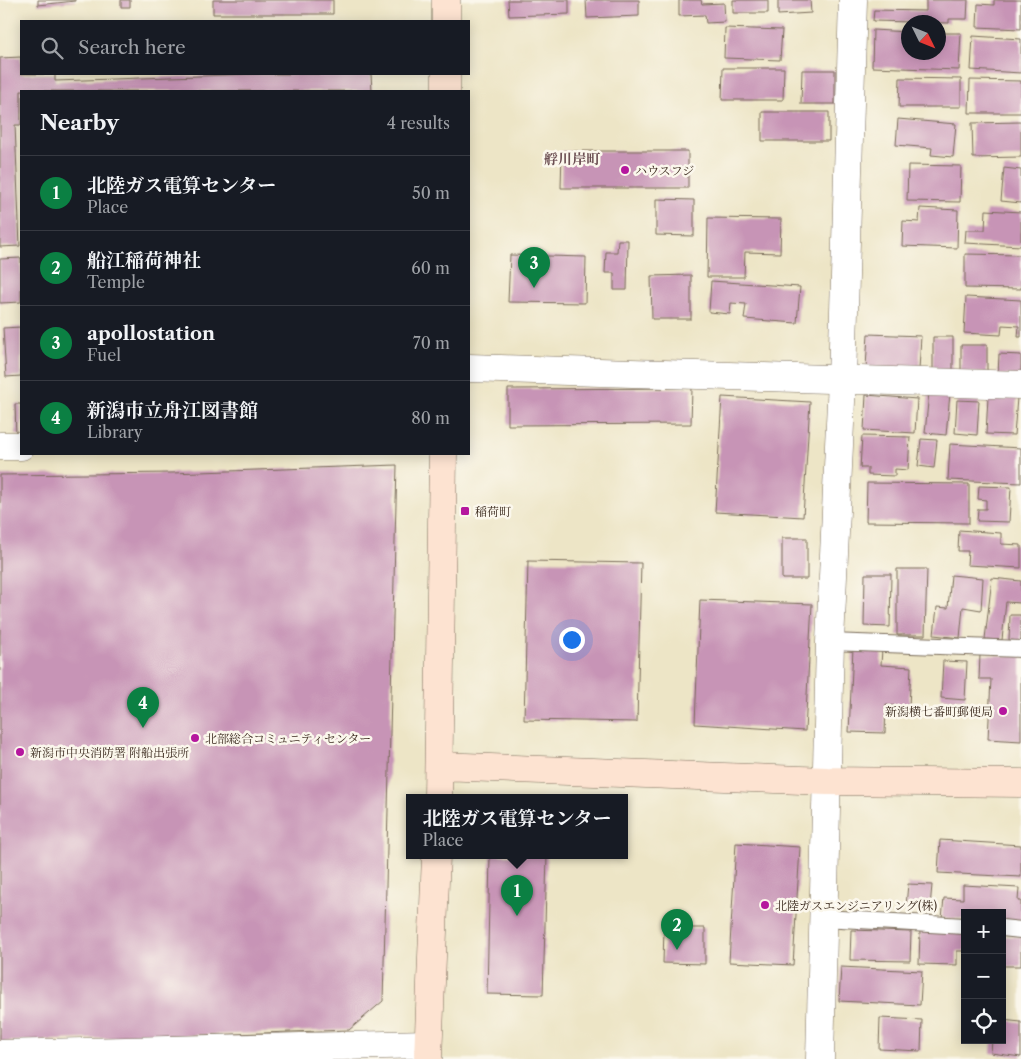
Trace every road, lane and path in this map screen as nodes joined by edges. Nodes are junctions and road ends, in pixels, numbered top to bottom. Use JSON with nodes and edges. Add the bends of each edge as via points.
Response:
{"nodes":[{"id":1,"x":446,"y":0,"type":"edge"},
{"id":2,"x":853,"y":0,"type":"edge"},
{"id":3,"x":446,"y":20,"type":"edge"},
{"id":4,"x":446,"y":75,"type":"edge"},
{"id":5,"x":446,"y":90,"type":"edge"},
{"id":6,"x":470,"y":368,"type":"edge"},
{"id":7,"x":842,"y":380,"type":"junction"},
{"id":8,"x":1021,"y":385,"type":"edge"},
{"id":9,"x":0,"y":446,"type":"edge"},
{"id":10,"x":20,"y":446,"type":"edge"},
{"id":11,"x":443,"y":455,"type":"edge"},
{"id":12,"x":830,"y":642,"type":"junction"},
{"id":13,"x":1021,"y":649,"type":"edge"},
{"id":14,"x":440,"y":766,"type":"junction"},
{"id":15,"x":827,"y":781,"type":"junction"},
{"id":16,"x":1021,"y":783,"type":"edge"},
{"id":17,"x":438,"y":794,"type":"edge"},
{"id":18,"x":436,"y":859,"type":"edge"},
{"id":19,"x":824,"y":918,"type":"junction"},
{"id":20,"x":961,"y":926,"type":"edge"},
{"id":21,"x":1006,"y":928,"type":"edge"},
{"id":22,"x":1021,"y":930,"type":"edge"},
{"id":23,"x":428,"y":1052,"type":"edge"},
{"id":24,"x":0,"y":1054,"type":"edge"},
{"id":25,"x":820,"y":1059,"type":"edge"}],
"edges":[{"from":1,"to":3,"type":"street"},
{"from":2,"to":7,"type":"street"},
{"from":4,"to":5,"type":"street"},
{"from":6,"to":7,"type":"street"},
{"from":7,"to":8,"type":"street"},
{"from":7,"to":12,"type":"street"},
{"from":9,"to":10,"type":"street"},
{"from":11,"to":14,"type":"street"},
{"from":12,"to":13,"type":"lane"},
{"from":12,"to":15,"type":"street"},
{"from":14,"to":15,"type":"street"},
{"from":14,"to":17,"type":"street"},
{"from":15,"to":16,"type":"street"},
{"from":15,"to":19,"type":"street"},
{"from":18,"to":23,"type":"street"},
{"from":19,"to":20,"type":"lane"},
{"from":19,"to":25,"type":"street"},
{"from":21,"to":22,"type":"lane"},
{"from":23,"to":24,"type":"street"}]}
